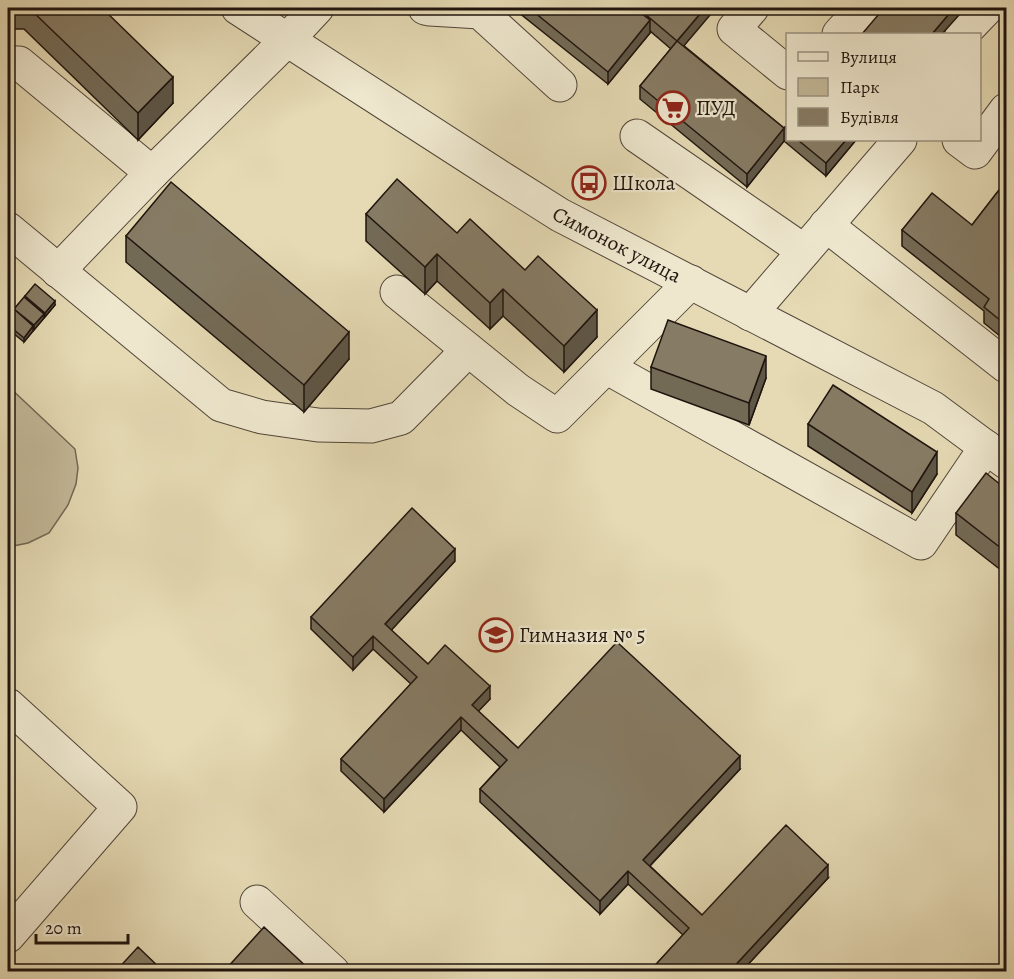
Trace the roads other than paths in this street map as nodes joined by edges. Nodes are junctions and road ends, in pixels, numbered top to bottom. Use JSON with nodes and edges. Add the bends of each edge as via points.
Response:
{"nodes":[{"id":1,"x":238,"y":8,"type":"edge"},
{"id":2,"x":317,"y":8,"type":"edge"},
{"id":3,"x":425,"y":8,"type":"edge"},
{"id":4,"x":752,"y":8,"type":"edge"},
{"id":5,"x":863,"y":8,"type":"edge"},
{"id":6,"x":989,"y":8,"type":"edge"},
{"id":7,"x":482,"y":10,"type":"edge"},
{"id":8,"x":1006,"y":20,"type":"edge"},
{"id":9,"x":840,"y":33,"type":"edge"},
{"id":10,"x":963,"y":33,"type":"edge"},
{"id":11,"x":287,"y":40,"type":"junction"},
{"id":12,"x":8,"y":63,"type":"edge"},
{"id":13,"x":786,"y":71,"type":"edge"},
{"id":14,"x":560,"y":85,"type":"dead end"},
{"id":15,"x":1006,"y":110,"type":"edge"},
{"id":16,"x":637,"y":136,"type":"dead end"},
{"id":17,"x":899,"y":141,"type":"edge"},
{"id":18,"x":960,"y":141,"type":"edge"},
{"id":19,"x":152,"y":173,"type":"junction"},
{"id":20,"x":826,"y":225,"type":"junction"},
{"id":21,"x":8,"y":229,"type":"edge"},
{"id":22,"x":804,"y":251,"type":"junction"},
{"id":23,"x":58,"y":271,"type":"junction"},
{"id":24,"x":691,"y":282,"type":"junction"},
{"id":25,"x":397,"y":292,"type":"dead end"},
{"id":26,"x":750,"y":314,"type":"junction"},
{"id":27,"x":468,"y":350,"type":"junction"},
{"id":28,"x":1006,"y":366,"type":"edge"},
{"id":29,"x":606,"y":367,"type":"junction"},
{"id":30,"x":996,"y":454,"type":"edge"},
{"id":31,"x":8,"y":705,"type":"edge"},
{"id":32,"x":257,"y":902,"type":"dead end"},
{"id":33,"x":8,"y":936,"type":"edge"},
{"id":34,"x":333,"y":972,"type":"edge"}],
"edges":[{"from":1,"to":11,"type":"street","name":"Симонок улица"},
{"from":2,"to":11,"type":"street"},
{"from":3,"to":7,"type":"street"},
{"from":4,"to":13,"type":"street","via":[[734,29]]},
{"from":5,"to":9,"type":"street"},
{"from":6,"to":8,"type":"street"},
{"from":6,"to":10,"type":"street"},
{"from":7,"to":14,"type":"street"},
{"from":11,"to":19,"type":"street"},
{"from":11,"to":24,"type":"street","name":"Симонок улица","via":[[560,215]]},
{"from":12,"to":19,"type":"street","via":[[19,63]]},
{"from":15,"to":18,"type":"street","via":[[975,152]]},
{"from":16,"to":22,"type":"street"},
{"from":17,"to":20,"type":"street"},
{"from":19,"to":23,"type":"street"},
{"from":20,"to":22,"type":"street"},
{"from":20,"to":28,"type":"street"},
{"from":21,"to":23,"type":"street"},
{"from":22,"to":26,"type":"street"},
{"from":23,"to":27,"type":"street","via":[[221,405],[262,417],[318,425],[370,426],[401,418]]},
{"from":24,"to":26,"type":"street","name":"Симонок улица"},
{"from":24,"to":29,"type":"street"},
{"from":25,"to":27,"type":"street"},
{"from":26,"to":30,"type":"street","name":"Симонок улица","via":[[933,408]]},
{"from":27,"to":29,"type":"street","via":[[557,416]]},
{"from":29,"to":30,"type":"street","via":[[921,543]]},
{"from":31,"to":33,"type":"street","via":[[120,807]]},
{"from":32,"to":34,"type":"street"}]}
